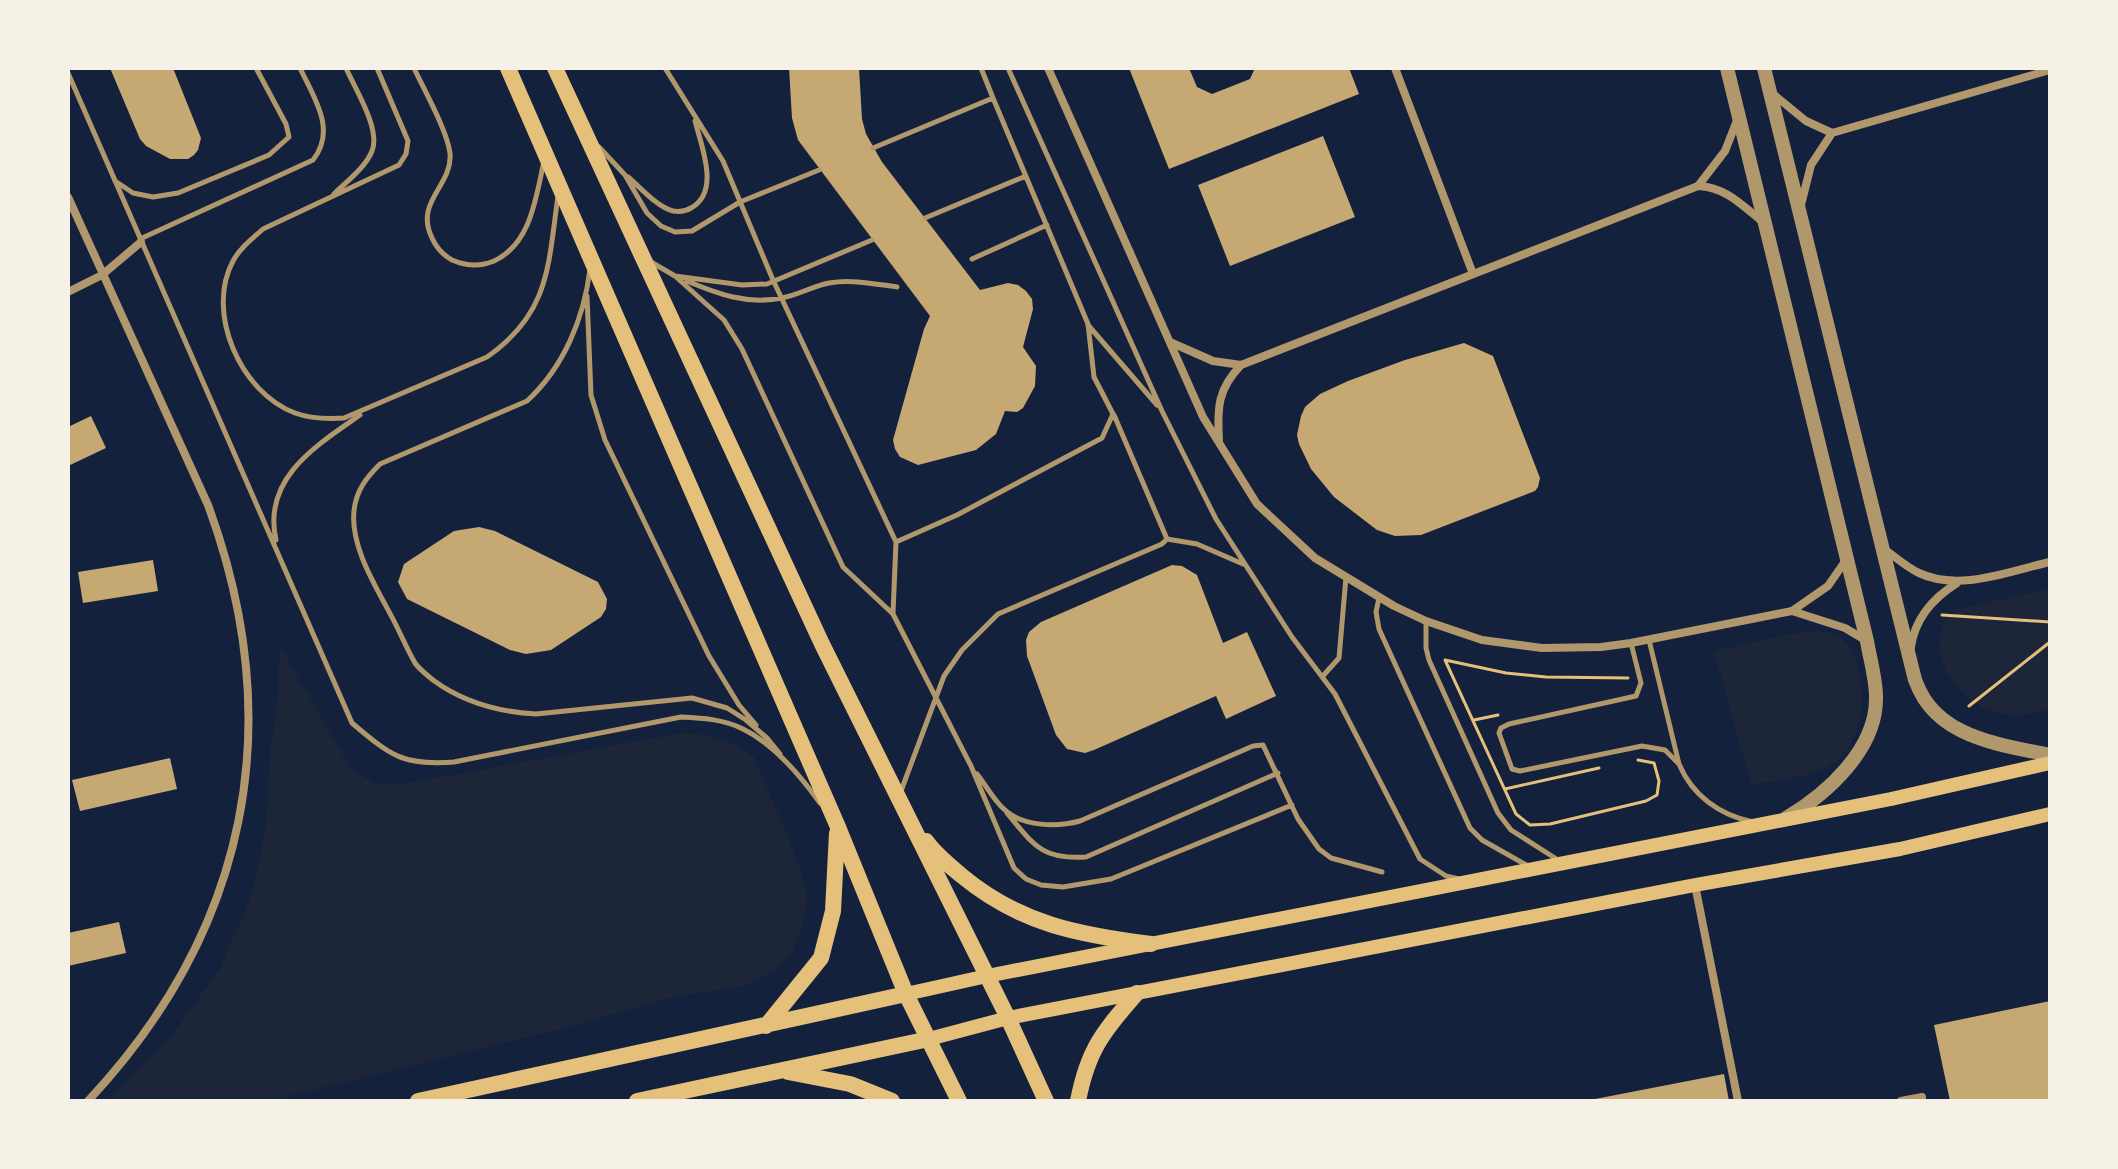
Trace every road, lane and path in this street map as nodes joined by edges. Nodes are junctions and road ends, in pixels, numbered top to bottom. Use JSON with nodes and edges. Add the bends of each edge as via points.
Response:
{"nodes":[{"id":1,"x":256,"y":68,"type":"edge"},
{"id":2,"x":300,"y":68,"type":"edge"},
{"id":3,"x":346,"y":68,"type":"edge"},
{"id":4,"x":377,"y":68,"type":"edge"},
{"id":5,"x":414,"y":68,"type":"edge"},
{"id":6,"x":508,"y":68,"type":"edge"},
{"id":7,"x":555,"y":68,"type":"edge"},
{"id":8,"x":665,"y":68,"type":"edge"},
{"id":9,"x":981,"y":68,"type":"edge"},
{"id":10,"x":1008,"y":68,"type":"edge"},
{"id":11,"x":1048,"y":68,"type":"edge"},
{"id":12,"x":1395,"y":68,"type":"edge"},
{"id":13,"x":1727,"y":68,"type":"edge"},
{"id":14,"x":1764,"y":68,"type":"edge"},
{"id":15,"x":2050,"y":70,"type":"edge"},
{"id":16,"x":68,"y":73,"type":"edge"},
{"id":17,"x":1769,"y":90,"type":"junction"},
{"id":18,"x":993,"y":98,"type":"junction"},
{"id":19,"x":694,"y":116,"type":"junction"},
{"id":20,"x":1739,"y":116,"type":"junction"},
{"id":21,"x":1832,"y":133,"type":"junction"},
{"id":22,"x":586,"y":134,"type":"junction"},
{"id":23,"x":873,"y":148,"type":"dead end"},
{"id":24,"x":546,"y":152,"type":"junction"},
{"id":25,"x":819,"y":170,"type":"dead end"},
{"id":26,"x":625,"y":175,"type":"junction"},
{"id":27,"x":1026,"y":176,"type":"junction"},
{"id":28,"x":114,"y":180,"type":"junction"},
{"id":29,"x":560,"y":183,"type":"junction"},
{"id":30,"x":1698,"y":186,"type":"junction"},
{"id":31,"x":68,"y":197,"type":"edge"},
{"id":32,"x":331,"y":198,"type":"junction"},
{"id":33,"x":740,"y":202,"type":"junction"},
{"id":34,"x":1799,"y":213,"type":"junction"},
{"id":35,"x":925,"y":218,"type":"dead end"},
{"id":36,"x":1765,"y":224,"type":"junction"},
{"id":37,"x":1047,"y":225,"type":"junction"},
{"id":38,"x":140,"y":240,"type":"junction"},
{"id":39,"x":872,"y":240,"type":"dead end"},
{"id":40,"x":639,"y":252,"type":"junction"},
{"id":41,"x":591,"y":256,"type":"junction"},
{"id":42,"x":972,"y":259,"type":"dead end"},
{"id":43,"x":1473,"y":274,"type":"junction"},
{"id":44,"x":102,"y":275,"type":"junction"},
{"id":45,"x":675,"y":276,"type":"junction"},
{"id":46,"x":773,"y":280,"type":"junction"},
{"id":47,"x":897,"y":287,"type":"dead end"},
{"id":48,"x":587,"y":291,"type":"junction"},
{"id":49,"x":68,"y":292,"type":"edge"},
{"id":50,"x":781,"y":298,"type":"junction"},
{"id":51,"x":1088,"y":324,"type":"junction"},
{"id":52,"x":1169,"y":342,"type":"junction"},
{"id":53,"x":1241,"y":365,"type":"junction"},
{"id":54,"x":368,"y":410,"type":"junction"},
{"id":55,"x":1162,"y":411,"type":"junction"},
{"id":56,"x":1113,"y":414,"type":"junction"},
{"id":57,"x":1220,"y":444,"type":"junction"},
{"id":58,"x":1167,"y":539,"type":"junction"},
{"id":59,"x":896,"y":542,"type":"junction"},
{"id":60,"x":1882,"y":548,"type":"junction"},
{"id":61,"x":280,"y":555,"type":"junction"},
{"id":62,"x":1846,"y":560,"type":"junction"},
{"id":63,"x":2050,"y":562,"type":"edge"},
{"id":64,"x":1244,"y":565,"type":"junction"},
{"id":65,"x":1347,"y":576,"type":"junction"},
{"id":66,"x":1958,"y":582,"type":"junction"},
{"id":67,"x":1379,"y":598,"type":"junction"},
{"id":68,"x":1792,"y":611,"type":"junction"},
{"id":69,"x":893,"y":614,"type":"junction"},
{"id":70,"x":1942,"y":615,"type":"dead end"},
{"id":71,"x":1426,"y":621,"type":"junction"},
{"id":72,"x":2050,"y":622,"type":"edge"},
{"id":73,"x":1649,"y":640,"type":"junction"},
{"id":74,"x":1867,"y":641,"type":"junction"},
{"id":75,"x":2050,"y":642,"type":"edge"},
{"id":76,"x":1631,"y":643,"type":"junction"},
{"id":77,"x":1909,"y":657,"type":"junction"},
{"id":78,"x":1322,"y":677,"type":"junction"},
{"id":79,"x":1632,"y":679,"type":"dead end"},
{"id":80,"x":936,"y":698,"type":"junction"},
{"id":81,"x":1969,"y":706,"type":"dead end"},
{"id":82,"x":767,"y":738,"type":"junction"},
{"id":83,"x":2050,"y":755,"type":"edge"},
{"id":84,"x":1639,"y":760,"type":"dead end"},
{"id":85,"x":2050,"y":763,"type":"edge"},
{"id":86,"x":1679,"y":764,"type":"junction"},
{"id":87,"x":791,"y":766,"type":"junction"},
{"id":88,"x":971,"y":766,"type":"junction"},
{"id":89,"x":1609,"y":766,"type":"dead end"},
{"id":90,"x":1278,"y":773,"type":"junction"},
{"id":91,"x":1505,"y":789,"type":"junction"},
{"id":92,"x":897,"y":799,"type":"junction"},
{"id":93,"x":1292,"y":805,"type":"junction"},
{"id":94,"x":1006,"y":812,"type":"junction"},
{"id":95,"x":2050,"y":814,"type":"edge"},
{"id":96,"x":1786,"y":818,"type":"junction"},
{"id":97,"x":1761,"y":823,"type":"junction"},
{"id":98,"x":838,"y":827,"type":"junction"},
{"id":99,"x":1563,"y":863,"type":"junction"},
{"id":100,"x":1532,"y":868,"type":"junction"},
{"id":101,"x":1382,"y":872,"type":"dead end"},
{"id":102,"x":1470,"y":881,"type":"junction"},
{"id":103,"x":1695,"y":885,"type":"junction"},
{"id":104,"x":1151,"y":944,"type":"junction"},
{"id":105,"x":987,"y":976,"type":"junction"},
{"id":106,"x":1137,"y":993,"type":"junction"},
{"id":107,"x":906,"y":994,"type":"junction"},
{"id":108,"x":1008,"y":1018,"type":"junction"},
{"id":109,"x":766,"y":1026,"type":"junction"},
{"id":110,"x":929,"y":1039,"type":"junction"},
{"id":111,"x":779,"y":1070,"type":"junction"},
{"id":112,"x":1922,"y":1097,"type":"dead end"},
{"id":113,"x":88,"y":1101,"type":"edge"},
{"id":114,"x":418,"y":1101,"type":"edge"},
{"id":115,"x":637,"y":1101,"type":"edge"},
{"id":116,"x":892,"y":1101,"type":"edge"},
{"id":117,"x":959,"y":1101,"type":"edge"},
{"id":118,"x":1046,"y":1101,"type":"edge"},
{"id":119,"x":1078,"y":1101,"type":"edge"},
{"id":120,"x":1738,"y":1101,"type":"edge"},
{"id":121,"x":1901,"y":1101,"type":"edge"}],
"edges":[{"from":1,"to":28,"type":"lane","via":[[289,137],[269,155],[178,193],[133,193]]},
{"from":2,"to":38,"type":"lane","via":[[325,128],[313,160]]},
{"from":3,"to":32,"type":"lane","via":[[374,142],[368,159]]},
{"from":4,"to":32,"type":"lane","via":[[405,129],[406,154],[388,172]]},
{"from":5,"to":24,"type":"lane","via":[[450,151],[449,169],[430,200],[427,221],[433,241],[447,257],[478,265],[498,259],[515,244],[534,209]]},
{"from":6,"to":24,"type":"main road"},
{"from":7,"to":22,"type":"main road"},
{"from":8,"to":19,"type":"lane"},
{"from":9,"to":18,"type":"lane"},
{"from":10,"to":55,"type":"lane"},
{"from":11,"to":52,"type":"street"},
{"from":12,"to":43,"type":"street"},
{"from":13,"to":20,"type":"street"},
{"from":14,"to":17,"type":"street"},
{"from":15,"to":21,"type":"street"},
{"from":16,"to":28,"type":"lane"},
{"from":17,"to":21,"type":"street","via":[[1806,121]]},
{"from":17,"to":34,"type":"street"},
{"from":18,"to":23,"type":"lane"},
{"from":18,"to":27,"type":"lane"},
{"from":19,"to":26,"type":"lane","via":[[707,182],[697,204],[673,211]]},
{"from":19,"to":33,"type":"lane","via":[[723,161]]},
{"from":20,"to":30,"type":"street","via":[[1725,151]]},
{"from":20,"to":36,"type":"street"},
{"from":21,"to":34,"type":"street","via":[[1811,165]]},
{"from":22,"to":26,"type":"lane"},
{"from":22,"to":40,"type":"main road"},
{"from":24,"to":29,"type":"main road"},
{"from":25,"to":33,"type":"lane"},
{"from":26,"to":33,"type":"lane","via":[[647,213],[675,232],[692,231]]},
{"from":27,"to":35,"type":"lane"},
{"from":27,"to":37,"type":"lane"},
{"from":28,"to":38,"type":"lane"},
{"from":29,"to":41,"type":"main road"},
{"from":29,"to":54,"type":"lane","via":[[542,290],[521,329],[487,357]]},
{"from":30,"to":36,"type":"street","via":[[1728,193]]},
{"from":30,"to":43,"type":"street"},
{"from":31,"to":44,"type":"street"},
{"from":32,"to":54,"type":"lane","via":[[263,229],[246,244],[225,282],[225,325],[241,362],[272,401],[319,419]]},
{"from":33,"to":46,"type":"lane"},
{"from":34,"to":60,"type":"street"},
{"from":36,"to":62,"type":"street"},
{"from":37,"to":42,"type":"lane"},
{"from":37,"to":51,"type":"lane"},
{"from":38,"to":44,"type":"street"},
{"from":38,"to":61,"type":"lane"},
{"from":39,"to":46,"type":"lane"},
{"from":40,"to":45,"type":"lane"},
{"from":40,"to":92,"type":"main road"},
{"from":41,"to":48,"type":"lane"},
{"from":41,"to":98,"type":"main road"},
{"from":43,"to":53,"type":"street"},
{"from":44,"to":49,"type":"street"},
{"from":44,"to":113,"type":"street","via":[[221,541],[246,652],[249,728],[234,841],[196,948],[159,1014]]},
{"from":45,"to":46,"type":"lane","via":[[742,285]]},
{"from":45,"to":50,"type":"lane","via":[[727,297]]},
{"from":45,"to":69,"type":"lane","via":[[724,320],[843,567]]},
{"from":46,"to":50,"type":"lane"},
{"from":47,"to":50,"type":"lane","via":[[830,283]]},
{"from":48,"to":82,"type":"lane","via":[[591,395],[605,440],[709,656]]},
{"from":48,"to":82,"type":"lane","via":[[563,356],[527,401],[380,464],[367,477],[353,512],[366,565],[416,665],[461,698],[512,713],[536,714],[692,698],[727,708]]},
{"from":50,"to":59,"type":"lane"},
{"from":51,"to":55,"type":"lane"},
{"from":51,"to":56,"type":"lane","via":[[1094,377]]},
{"from":52,"to":53,"type":"street","via":[[1213,361]]},
{"from":52,"to":57,"type":"street"},
{"from":53,"to":57,"type":"street","via":[[1224,382]]},
{"from":54,"to":61,"type":"lane","via":[[311,449],[288,476],[275,509]]},
{"from":55,"to":64,"type":"lane"},
{"from":56,"to":58,"type":"lane"},
{"from":56,"to":59,"type":"lane","via":[[1102,438]]},
{"from":57,"to":65,"type":"street","via":[[1257,504],[1315,558]]},
{"from":58,"to":64,"type":"lane","via":[[1197,544]]},
{"from":58,"to":80,"type":"lane","via":[[998,614],[962,650]]},
{"from":59,"to":69,"type":"lane"},
{"from":60,"to":66,"type":"street","via":[[1918,573]]},
{"from":60,"to":77,"type":"street"},
{"from":61,"to":87,"type":"lane","via":[[352,723],[392,755],[412,763],[454,762],[681,717],[715,719],[744,729]]},
{"from":62,"to":68,"type":"street","via":[[1828,586]]},
{"from":62,"to":74,"type":"street"},
{"from":63,"to":66,"type":"street"},
{"from":64,"to":78,"type":"lane"},
{"from":65,"to":67,"type":"street"},
{"from":65,"to":78,"type":"lane","via":[[1339,658]]},
{"from":66,"to":77,"type":"street","via":[[1923,613]]},
{"from":67,"to":71,"type":"street"},
{"from":67,"to":100,"type":"lane","via":[[1379,629],[1470,828],[1506,856]]},
{"from":68,"to":73,"type":"street"},
{"from":68,"to":74,"type":"street"},
{"from":69,"to":80,"type":"lane"},
{"from":70,"to":72,"type":"path"},
{"from":71,"to":76,"type":"street","via":[[1482,640],[1542,648]]},
{"from":71,"to":99,"type":"lane","via":[[1429,660],[1498,813],[1511,830]]},
{"from":73,"to":76,"type":"street"},
{"from":73,"to":86,"type":"lane"},
{"from":74,"to":96,"type":"street","via":[[1876,696],[1866,735],[1842,773]]},
{"from":75,"to":81,"type":"path"},
{"from":76,"to":86,"type":"lane","via":[[1641,683],[1636,696],[1501,728],[1509,764],[1520,771],[1642,746],[1665,750]]},
{"from":77,"to":83,"type":"street","via":[[1927,703],[1945,722],[1968,736]]},
{"from":78,"to":102,"type":"lane","via":[[1420,859],[1446,876]]},
{"from":79,"to":91,"type":"path","via":[[1506,673],[1445,660]]},
{"from":80,"to":88,"type":"lane"},
{"from":80,"to":92,"type":"lane"},
{"from":82,"to":87,"type":"lane"},
{"from":84,"to":91,"type":"path","via":[[1654,763],[1658,770],[1657,795],[1550,824],[1530,825],[1516,814]]},
{"from":85,"to":96,"type":"main road"},
{"from":86,"to":97,"type":"lane","via":[[1686,781],[1710,804]]},
{"from":87,"to":98,"type":"lane"},
{"from":88,"to":93,"type":"lane","via":[[1014,868],[1041,885],[1111,879]]},
{"from":88,"to":94,"type":"lane"},
{"from":89,"to":91,"type":"path"},
{"from":90,"to":93,"type":"lane"},
{"from":90,"to":94,"type":"lane","via":[[1267,749],[1259,745],[1080,821],[1044,825]]},
{"from":90,"to":94,"type":"lane","via":[[1086,857],[1042,852]]},
{"from":92,"to":104,"type":"main road","via":[[934,852],[1020,914],[1091,936]]},
{"from":92,"to":105,"type":"main road"},
{"from":93,"to":101,"type":"lane","via":[[1319,849],[1331,858]]},
{"from":95,"to":103,"type":"main road","via":[[1900,849]]},
{"from":96,"to":97,"type":"main road"},
{"from":97,"to":99,"type":"main road"},
{"from":98,"to":107,"type":"main road"},
{"from":98,"to":109,"type":"main road","via":[[833,911],[821,958]]},
{"from":99,"to":100,"type":"main road"},
{"from":100,"to":102,"type":"main road"},
{"from":102,"to":104,"type":"main road"},
{"from":103,"to":106,"type":"main road"},
{"from":103,"to":120,"type":"street"},
{"from":104,"to":105,"type":"main road"},
{"from":105,"to":107,"type":"main road"},
{"from":105,"to":108,"type":"main road"},
{"from":106,"to":108,"type":"main road"},
{"from":106,"to":119,"type":"main road","via":[[1100,1036],[1084,1069]]},
{"from":107,"to":109,"type":"main road"},
{"from":107,"to":110,"type":"main road"},
{"from":108,"to":110,"type":"main road"},
{"from":108,"to":118,"type":"main road"},
{"from":109,"to":114,"type":"main road"},
{"from":110,"to":111,"type":"main road"},
{"from":110,"to":117,"type":"main road"},
{"from":111,"to":115,"type":"main road"},
{"from":111,"to":116,"type":"main road","via":[[850,1084]]},
{"from":112,"to":121,"type":"street"}]}
